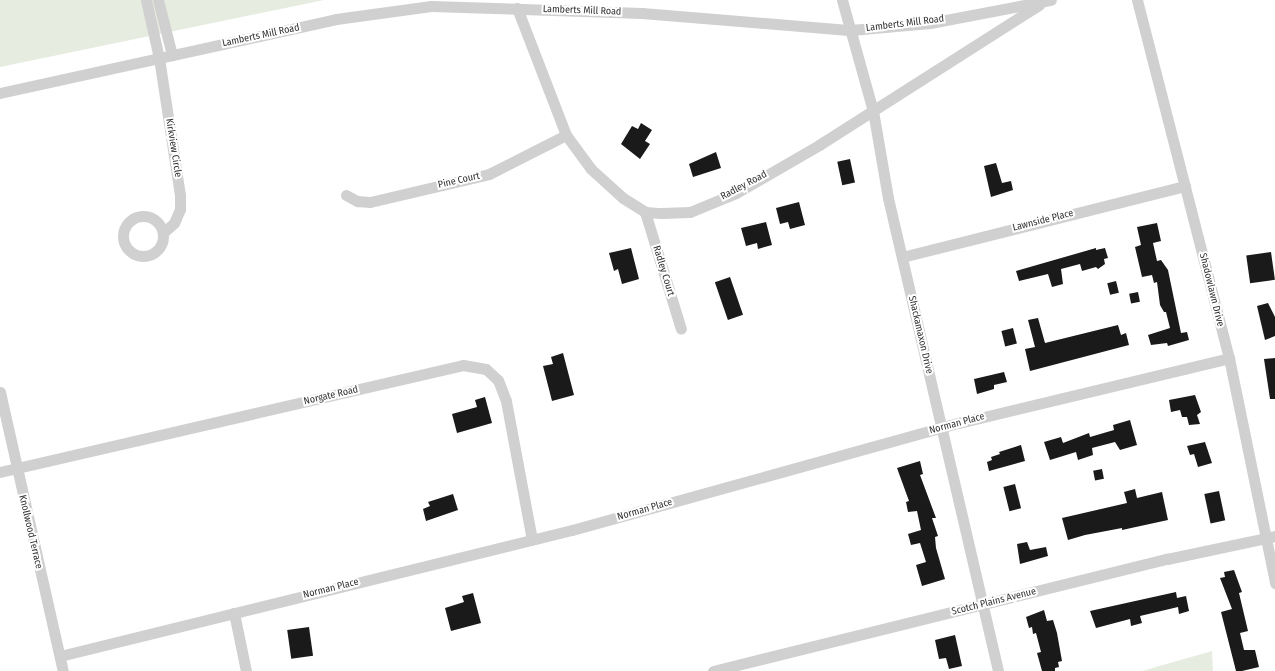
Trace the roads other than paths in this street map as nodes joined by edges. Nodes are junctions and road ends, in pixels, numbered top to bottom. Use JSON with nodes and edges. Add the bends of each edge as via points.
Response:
{"nodes":[{"id":1,"x":146,"y":0,"type":"edge"},
{"id":2,"x":158,"y":0,"type":"edge"},
{"id":3,"x":842,"y":0,"type":"edge"},
{"id":4,"x":1138,"y":0,"type":"edge"},
{"id":5,"x":1048,"y":1,"type":"edge"},
{"id":6,"x":517,"y":8,"type":"junction"},
{"id":7,"x":851,"y":30,"type":"junction"},
{"id":8,"x":172,"y":56,"type":"junction"},
{"id":9,"x":159,"y":58,"type":"junction"},
{"id":10,"x":0,"y":93,"type":"edge"},
{"id":11,"x":873,"y":111,"type":"junction"},
{"id":12,"x":566,"y":135,"type":"junction"},
{"id":13,"x":1185,"y":186,"type":"junction"},
{"id":14,"x":346,"y":195,"type":"dead end"},
{"id":15,"x":645,"y":212,"type":"junction"},
{"id":16,"x":163,"y":233,"type":"dead end"},
{"id":17,"x":902,"y":257,"type":"junction"},
{"id":18,"x":681,"y":329,"type":"dead end"},
{"id":19,"x":1229,"y":358,"type":"junction"},
{"id":20,"x":0,"y":392,"type":"edge"},
{"id":21,"x":941,"y":428,"type":"junction"},
{"id":22,"x":15,"y":468,"type":"junction"},
{"id":23,"x":0,"y":472,"type":"edge"},
{"id":24,"x":1270,"y":537,"type":"edge"},
{"id":25,"x":532,"y":540,"type":"junction"},
{"id":26,"x":1275,"y":583,"type":"edge"},
{"id":27,"x":982,"y":605,"type":"junction"},
{"id":28,"x":234,"y":613,"type":"junction"},
{"id":29,"x":60,"y":656,"type":"junction"},
{"id":30,"x":63,"y":671,"type":"edge"},
{"id":31,"x":246,"y":671,"type":"edge"},
{"id":32,"x":713,"y":671,"type":"edge"},
{"id":33,"x":998,"y":671,"type":"edge"}],
"edges":[{"from":1,"to":9,"type":"street","name":"Kirkview Circle"},
{"from":2,"to":8,"type":"street"},
{"from":3,"to":7,"type":"street","name":"Shackamaxon Drive"},
{"from":4,"to":13,"type":"street","name":"Shadowlawn Drive"},
{"from":5,"to":7,"type":"street","name":"Lamberts Mill Road","via":[[930,23]]},
{"from":5,"to":11,"type":"street","name":"Radley Road"},
{"from":6,"to":7,"type":"street","name":"Lamberts Mill Road","via":[[642,13]]},
{"from":6,"to":8,"type":"street","name":"Lamberts Mill Road","via":[[431,6],[336,20]]},
{"from":6,"to":12,"type":"street"},
{"from":7,"to":11,"type":"street","name":"Shackamaxon Drive"},
{"from":8,"to":9,"type":"street","name":"Lamberts Mill Road"},
{"from":9,"to":10,"type":"street","name":"Lamberts Mill Road"},
{"from":9,"to":16,"type":"street","name":"Kirkview Circle","via":[[180,195],[180,209],[174,223]]},
{"from":11,"to":15,"type":"street","name":"Radley Road","via":[[736,193],[690,212]]},
{"from":11,"to":17,"type":"street","name":"Shackamaxon Drive"},
{"from":12,"to":14,"type":"street","name":"Pine Court","via":[[489,174],[370,202],[357,201]]},
{"from":12,"to":15,"type":"street","via":[[591,169],[623,198]]},
{"from":13,"to":17,"type":"street","name":"Lawnside Place"},
{"from":13,"to":19,"type":"street","name":"Shadowlawn Drive"},
{"from":15,"to":18,"type":"street","name":"Radley Court"},
{"from":17,"to":21,"type":"street","name":"Shackamaxon Drive"},
{"from":19,"to":21,"type":"street","name":"Norman Place"},
{"from":19,"to":24,"type":"street","name":"Shadowlawn Drive"},
{"from":20,"to":22,"type":"street","name":"Knollwood Terrace"},
{"from":21,"to":25,"type":"street","name":"Norman Place"},
{"from":21,"to":27,"type":"street","name":"Shackamaxon Drive"},
{"from":22,"to":23,"type":"street","name":"Norgate Road"},
{"from":22,"to":25,"type":"street","name":"Norgate Road","via":[[463,365],[486,369],[498,380],[501,387],[506,401]]},
{"from":22,"to":29,"type":"street","name":"Knollwood Terrace"},
{"from":24,"to":26,"type":"street","name":"Shadowlawn Drive"},
{"from":24,"to":27,"type":"street","name":"Scotch Plains Avenue"},
{"from":25,"to":28,"type":"street","name":"Norman Place"},
{"from":27,"to":32,"type":"street","name":"Scotch Plains Avenue"},
{"from":27,"to":33,"type":"street","name":"Shackamaxon Drive"},
{"from":28,"to":29,"type":"street","name":"Norman Place"},
{"from":28,"to":31,"type":"street"},
{"from":29,"to":30,"type":"street","name":"Knollwood Terrace"}]}
